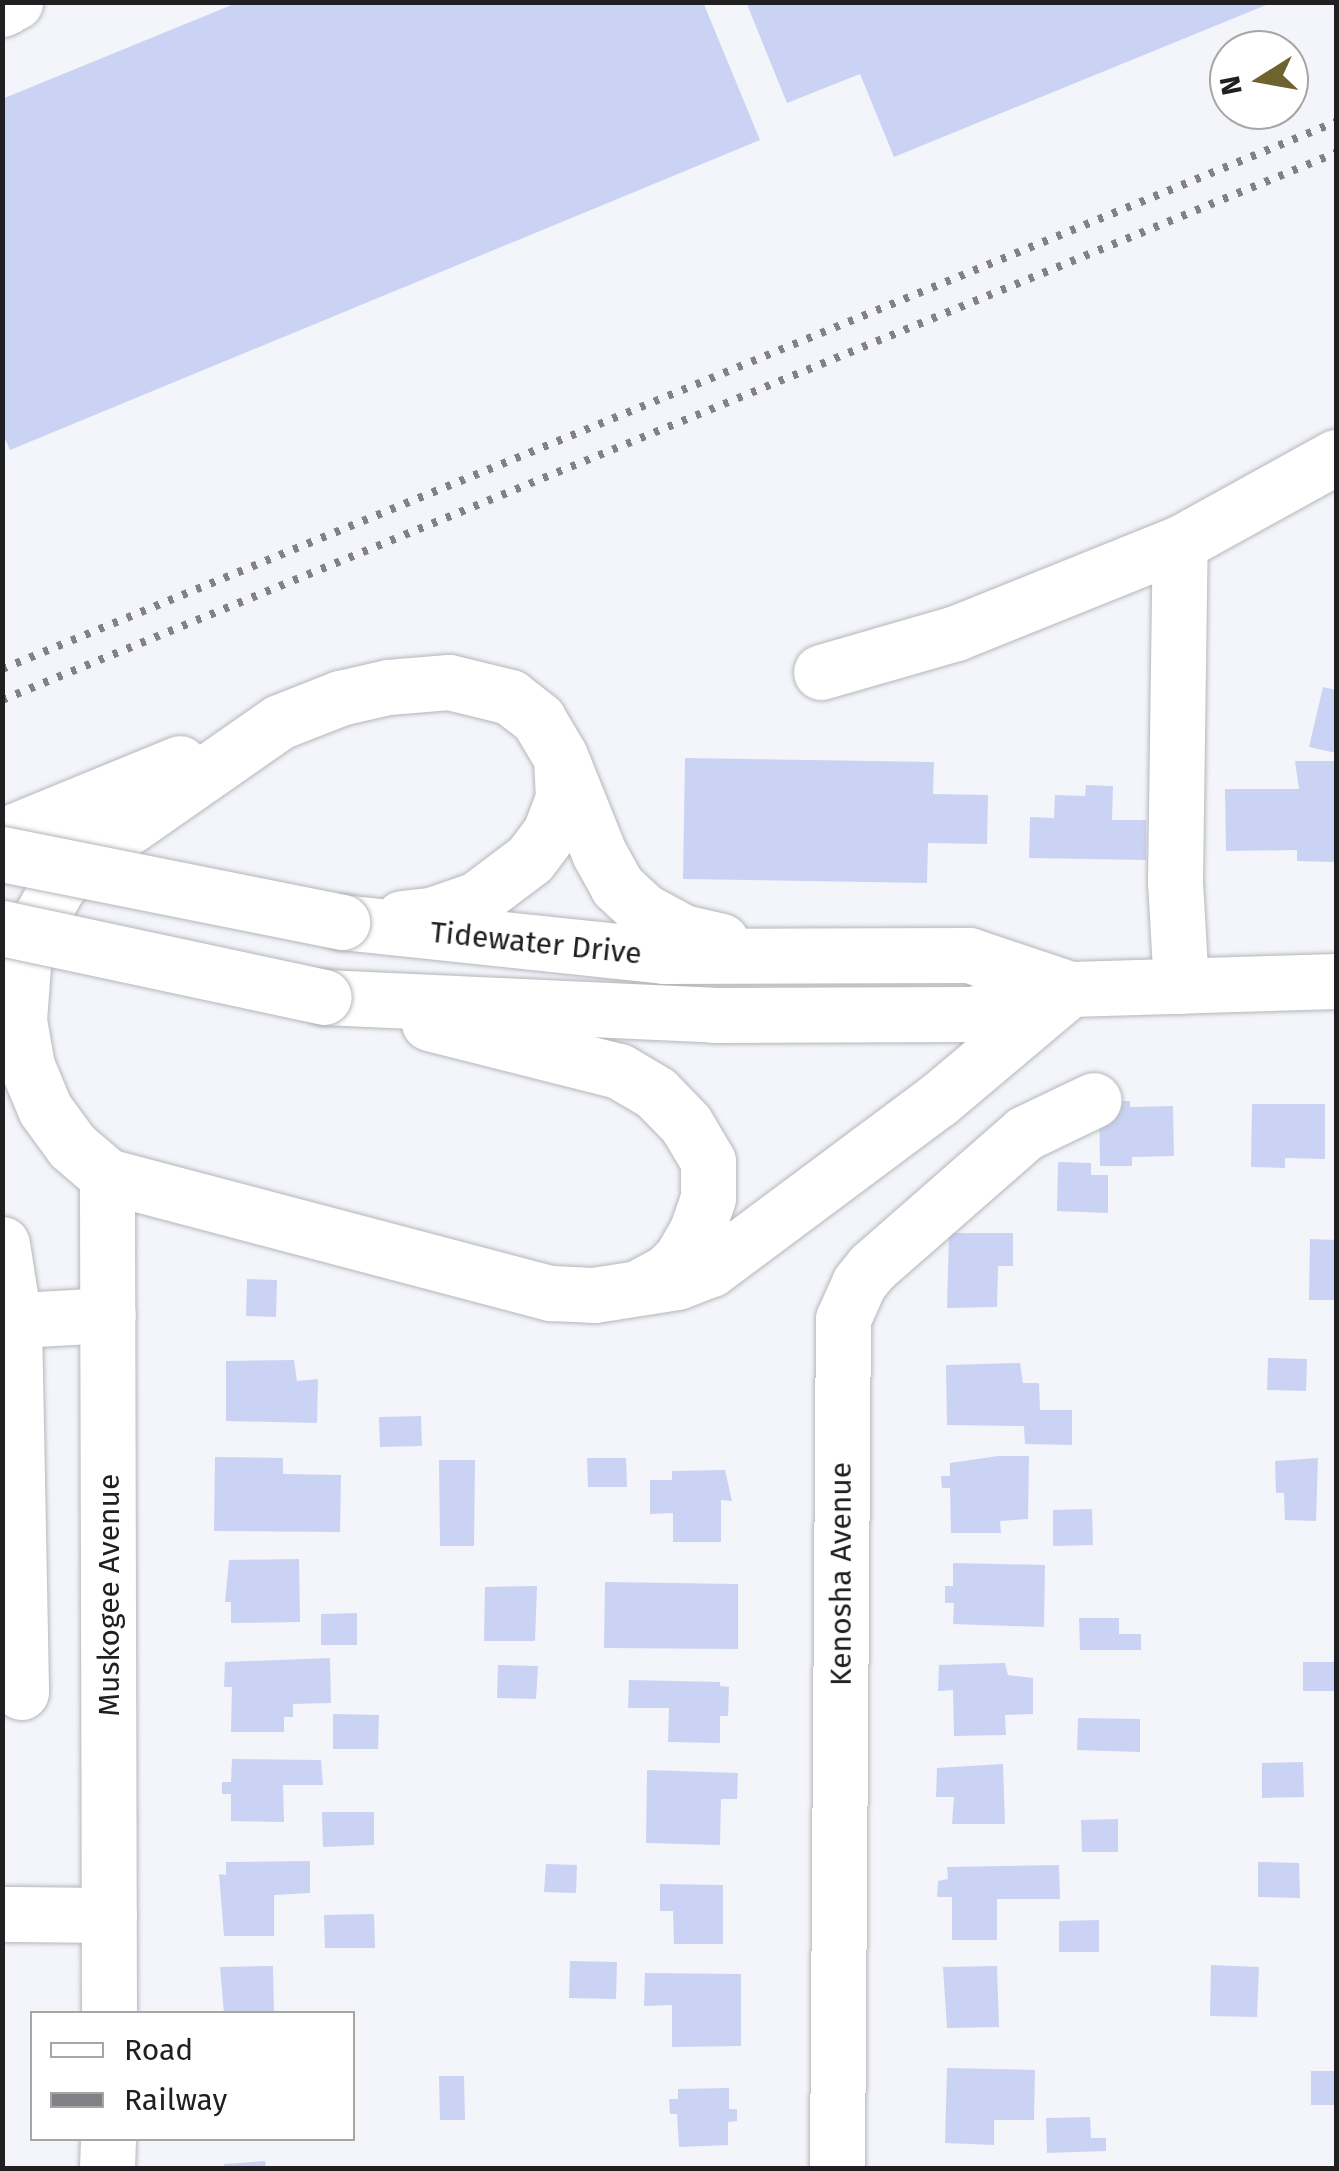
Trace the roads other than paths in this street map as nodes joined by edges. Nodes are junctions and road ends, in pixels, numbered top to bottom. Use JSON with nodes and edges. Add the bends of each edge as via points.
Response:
{"nodes":[{"id":1,"x":15,"y":2,"type":"edge"},
{"id":2,"x":2,"y":9,"type":"edge"},
{"id":3,"x":1336,"y":457,"type":"edge"},
{"id":4,"x":1180,"y":543,"type":"junction"},
{"id":5,"x":822,"y":672,"type":"dead end"},
{"id":6,"x":280,"y":722,"type":"junction"},
{"id":7,"x":560,"y":756,"type":"junction"},
{"id":8,"x":2,"y":836,"type":"edge"},
{"id":9,"x":2,"y":854,"type":"edge"},
{"id":10,"x":342,"y":922,"type":"junction"},
{"id":11,"x":2,"y":928,"type":"edge"},
{"id":12,"x":792,"y":957,"type":"junction"},
{"id":13,"x":1336,"y":981,"type":"edge"},
{"id":14,"x":1181,"y":986,"type":"junction"},
{"id":15,"x":1070,"y":989,"type":"junction"},
{"id":16,"x":324,"y":997,"type":"junction"},
{"id":17,"x":15,"y":1061,"type":"edge"},
{"id":18,"x":1094,"y":1100,"type":"dead end"},
{"id":19,"x":108,"y":1176,"type":"junction"},
{"id":20,"x":2,"y":1244,"type":"edge"},
{"id":21,"x":640,"y":1286,"type":"junction"},
{"id":22,"x":108,"y":1315,"type":"junction"},
{"id":23,"x":8,"y":1321,"type":"edge"},
{"id":24,"x":12,"y":1692,"type":"edge"},
{"id":25,"x":109,"y":1696,"type":"junction"},
{"id":26,"x":2,"y":1914,"type":"edge"},
{"id":27,"x":110,"y":1915,"type":"junction"},
{"id":28,"x":108,"y":2011,"type":"edge"},
{"id":29,"x":108,"y":2141,"type":"edge"},
{"id":30,"x":107,"y":2168,"type":"edge"},
{"id":31,"x":837,"y":2168,"type":"edge"}],
"edges":[{"from":1,"to":2,"type":"main road"},
{"from":3,"to":4,"type":"main road"},
{"from":4,"to":5,"type":"main road","via":[[956,633]]},
{"from":4,"to":14,"type":"main road","via":[[1174,881]]},
{"from":6,"to":7,"type":"main road","via":[[388,686],[448,682],[510,697],[538,719]]},
{"from":6,"to":8,"type":"main road"},
{"from":6,"to":17,"type":"main road","via":[[97,848],[60,883],[32,932],[23,966]]},
{"from":7,"to":10,"type":"main road","via":[[563,798],[530,860],[511,878],[431,916]]},
{"from":7,"to":12,"type":"main road","via":[[599,853],[617,886],[644,912],[683,932]]},
{"from":9,"to":10,"type":"main road","name":"Tidewater Drive","bridge":true},
{"from":10,"to":12,"type":"main road","name":"Tidewater Drive","via":[[664,956]]},
{"from":11,"to":16,"type":"main road","name":"Tidewater Drive","bridge":true},
{"from":12,"to":15,"type":"main road","name":"Tidewater Drive","via":[[969,956]]},
{"from":13,"to":14,"type":"main road","name":"Tidewater Drive"},
{"from":14,"to":15,"type":"main road","name":"Tidewater Drive"},
{"from":15,"to":16,"type":"main road","name":"Tidewater Drive","via":[[972,1014],[712,1015]]},
{"from":15,"to":21,"type":"main road","via":[[938,1100],[711,1269]]},
{"from":16,"to":21,"type":"main road","via":[[618,1071],[656,1093],[708,1161],[708,1198],[681,1258]]},
{"from":17,"to":19,"type":"main road","via":[[72,1146]]},
{"from":18,"to":31,"type":"main road","name":"Kenosha Avenue","via":[[1025,1133],[955,1194],[859,1282],[843,1320]]},
{"from":19,"to":21,"type":"main road","via":[[551,1293],[594,1295]]},
{"from":19,"to":22,"type":"main road","name":"Muskogee Avenue"},
{"from":20,"to":23,"type":"main road"},
{"from":22,"to":23,"type":"main road"},
{"from":22,"to":25,"type":"main road","name":"Muskogee Avenue"},
{"from":23,"to":24,"type":"main road"},
{"from":24,"to":25,"type":"main road"},
{"from":25,"to":27,"type":"main road","name":"Muskogee Avenue"},
{"from":26,"to":27,"type":"main road"},
{"from":27,"to":28,"type":"main road","name":"Muskogee Avenue"},
{"from":29,"to":30,"type":"main road"}]}
